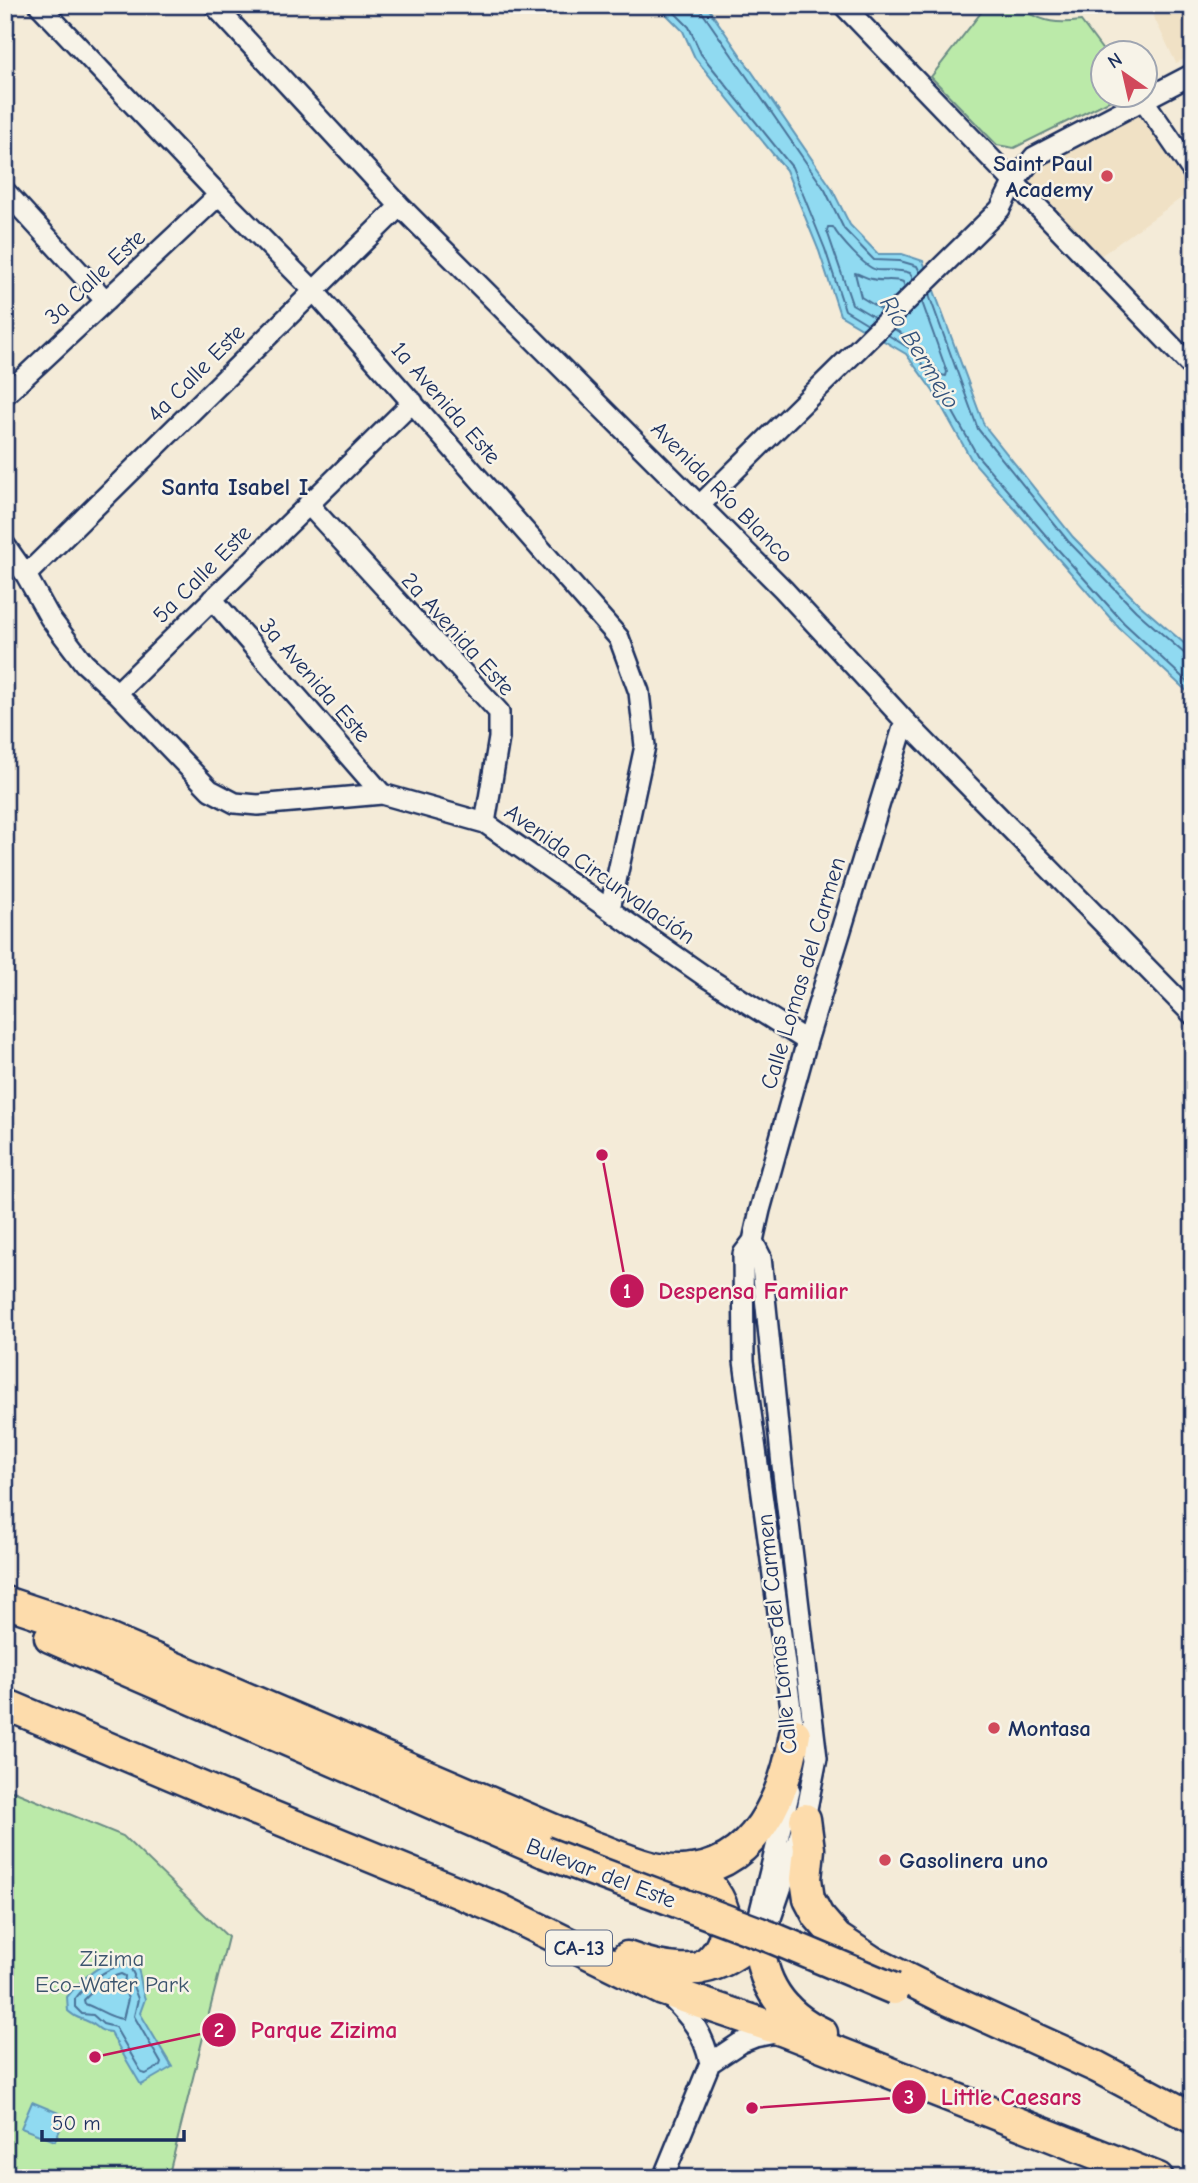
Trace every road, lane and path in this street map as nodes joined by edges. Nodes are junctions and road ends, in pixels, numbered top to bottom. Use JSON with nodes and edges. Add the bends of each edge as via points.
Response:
{"nodes":[{"id":1,"x":39,"y":5,"type":"edge"},
{"id":2,"x":214,"y":5,"type":"edge"},
{"id":3,"x":843,"y":5,"type":"edge"},
{"id":4,"x":1193,"y":74,"type":"edge"},
{"id":5,"x":1160,"y":90,"type":"edge"},
{"id":6,"x":1124,"y":108,"type":"edge"},
{"id":7,"x":1149,"y":108,"type":"edge"},
{"id":8,"x":1193,"y":172,"type":"edge"},
{"id":9,"x":1013,"y":183,"type":"junction"},
{"id":10,"x":5,"y":191,"type":"edge"},
{"id":11,"x":219,"y":195,"type":"junction"},
{"id":12,"x":400,"y":206,"type":"junction"},
{"id":13,"x":314,"y":291,"type":"junction"},
{"id":14,"x":106,"y":301,"type":"junction"},
{"id":15,"x":1193,"y":368,"type":"edge"},
{"id":16,"x":8,"y":387,"type":"edge"},
{"id":17,"x":413,"y":402,"type":"junction"},
{"id":18,"x":308,"y":504,"type":"junction"},
{"id":19,"x":700,"y":505,"type":"junction"},
{"id":20,"x":5,"y":545,"type":"edge"},
{"id":21,"x":26,"y":575,"type":"junction"},
{"id":22,"x":212,"y":599,"type":"junction"},
{"id":23,"x":117,"y":693,"type":"junction"},
{"id":24,"x":905,"y":721,"type":"junction"},
{"id":25,"x":382,"y":794,"type":"junction"},
{"id":26,"x":485,"y":823,"type":"junction"},
{"id":27,"x":610,"y":909,"type":"junction"},
{"id":28,"x":1193,"y":1015,"type":"edge"},
{"id":29,"x":807,"y":1041,"type":"junction"},
{"id":30,"x":753,"y":1241,"type":"junction"},
{"id":31,"x":5,"y":1602,"type":"edge"},
{"id":32,"x":5,"y":1618,"type":"edge"},
{"id":33,"x":5,"y":1704,"type":"edge"},
{"id":34,"x":795,"y":1734,"type":"junction"},
{"id":35,"x":805,"y":1819,"type":"junction"},
{"id":36,"x":690,"y":1870,"type":"junction"},
{"id":37,"x":499,"y":1909,"type":"junction"},
{"id":38,"x":759,"y":1937,"type":"junction"},
{"id":39,"x":696,"y":1970,"type":"junction"},
{"id":40,"x":663,"y":1990,"type":"junction"},
{"id":41,"x":784,"y":2031,"type":"junction"},
{"id":42,"x":710,"y":2063,"type":"junction"},
{"id":43,"x":1193,"y":2118,"type":"edge"},
{"id":44,"x":1193,"y":2134,"type":"edge"},
{"id":45,"x":1147,"y":2174,"type":"edge"},
{"id":46,"x":663,"y":2178,"type":"edge"}],
"edges":[{"from":1,"to":11,"type":"street","name":"1a Avenida Este"},
{"from":2,"to":12,"type":"street","name":"Avenida Río Blanco"},
{"from":3,"to":9,"type":"street"},
{"from":4,"to":5,"type":"street"},
{"from":6,"to":9,"type":"street","via":[[1034,157]]},
{"from":7,"to":8,"type":"street"},
{"from":9,"to":15,"type":"street"},
{"from":9,"to":19,"type":"street","via":[[1000,209],[971,239]]},
{"from":10,"to":14,"type":"street"},
{"from":11,"to":13,"type":"street","name":"1a Avenida Este"},
{"from":11,"to":14,"type":"street","name":"3a Calle Este"},
{"from":12,"to":13,"type":"street","name":"4a Calle Este"},
{"from":12,"to":19,"type":"street","name":"Avenida Río Blanco"},
{"from":13,"to":17,"type":"street","name":"1a Avenida Este"},
{"from":13,"to":21,"type":"street","name":"4a Calle Este"},
{"from":14,"to":16,"type":"street","name":"3a Calle Este"},
{"from":17,"to":18,"type":"street","name":"5a Calle Este"},
{"from":17,"to":27,"type":"street","name":"1a Avenida Este","via":[[619,638],[639,692],[645,746]]},
{"from":18,"to":22,"type":"street","name":"5a Calle Este"},
{"from":18,"to":26,"type":"street","name":"2a Avenida Este","via":[[499,712]]},
{"from":19,"to":24,"type":"street","name":"Avenida Río Blanco"},
{"from":20,"to":21,"type":"street","name":"Avenida Circunvalación"},
{"from":21,"to":23,"type":"street","name":"Avenida Circunvalación","via":[[50,618],[84,663]]},
{"from":22,"to":23,"type":"street","name":"5a Calle Este"},
{"from":22,"to":25,"type":"street","name":"3a Avenida Este"},
{"from":23,"to":25,"type":"street","name":"Avenida Circunvalación","via":[[210,790],[235,803]]},
{"from":24,"to":28,"type":"street","name":"Avenida Río Blanco"},
{"from":24,"to":29,"type":"street","name":"Calle Lomas del Carmen"},
{"from":25,"to":26,"type":"street","name":"Avenida Circunvalación"},
{"from":26,"to":27,"type":"street","name":"Avenida Circunvalación"},
{"from":27,"to":29,"type":"street","name":"Avenida Circunvalación","via":[[720,987]]},
{"from":29,"to":30,"type":"street","name":"Calle Lomas del Carmen"},
{"from":30,"to":34,"type":"street","name":"Calle Lomas del Carmen","via":[[743,1255],[744,1361]]},
{"from":30,"to":35,"type":"street","name":"Calle Lomas del Carmen","via":[[761,1257],[817,1758]]},
{"from":31,"to":36,"type":"highway","via":[[108,1639],[594,1847],[653,1867]]},
{"from":32,"to":44,"type":"highway","name":"Bulevar del Este","bridge":true,"via":[[544,1852],[894,1989],[1058,2064]]},
{"from":33,"to":37,"type":"highway","number":"CA-13"},
{"from":34,"to":36,"type":"highway","via":[[787,1777],[764,1823],[716,1864]]},
{"from":34,"to":38,"type":"street","name":"Calle Lomas del Carmen","via":[[798,1759],[758,1919]]},
{"from":35,"to":38,"type":"street","name":"Calle Lomas del Carmen","via":[[768,1925]]},
{"from":35,"to":43,"type":"highway","via":[[809,1899],[837,1938],[873,1962],[1097,2067]]},
{"from":36,"to":39,"type":"highway","via":[[717,1893],[726,1919],[717,1951]]},
{"from":37,"to":39,"type":"highway","via":[[635,1959]]},
{"from":37,"to":40,"type":"highway","number":"CA-13"},
{"from":38,"to":39,"type":"highway","via":[[733,1956]]},
{"from":38,"to":45,"type":"highway","via":[[766,1980],[806,2025],[1051,2124]]},
{"from":40,"to":41,"type":"highway","number":"CA-13"},
{"from":40,"to":42,"type":"street","via":[[698,2027]]},
{"from":41,"to":42,"type":"street","via":[[740,2043]]},
{"from":41,"to":45,"type":"highway","number":"CA-13"},
{"from":42,"to":46,"type":"street"}]}
